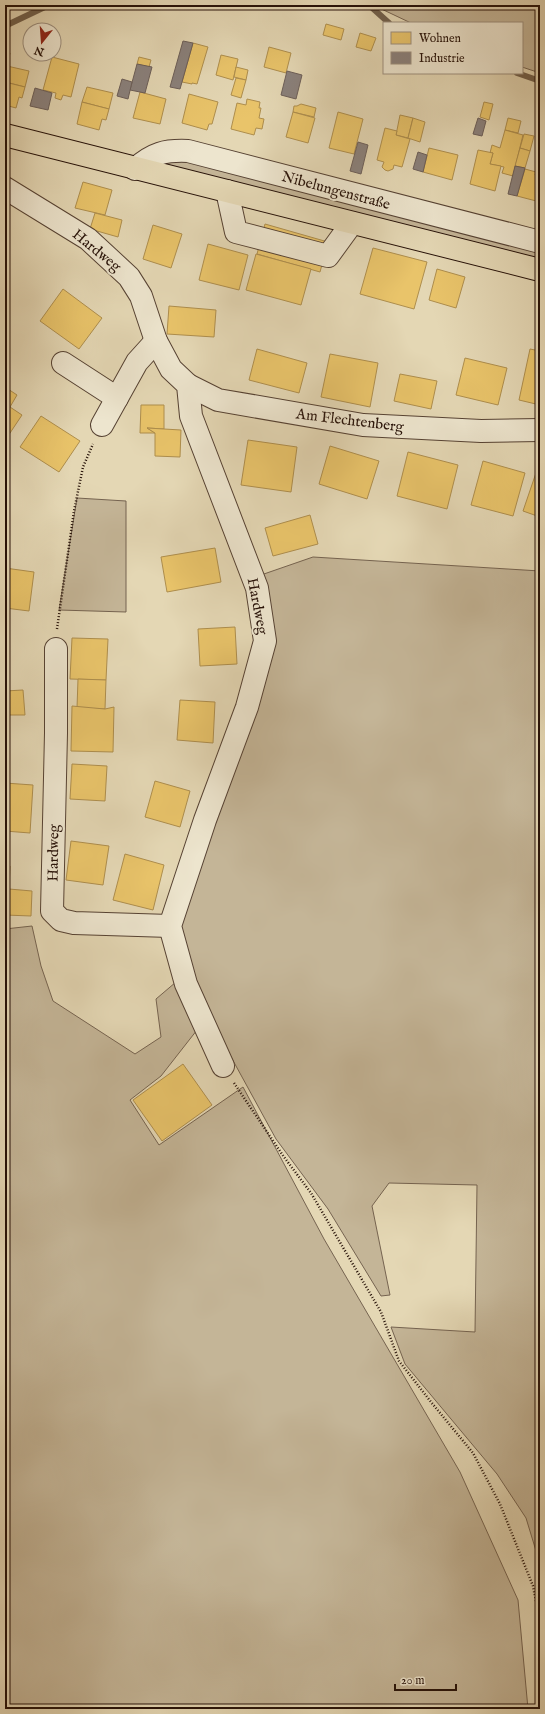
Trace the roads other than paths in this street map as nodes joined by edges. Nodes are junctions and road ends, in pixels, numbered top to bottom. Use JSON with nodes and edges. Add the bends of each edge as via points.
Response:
{"nodes":[{"id":1,"x":5,"y":134,"type":"edge"},
{"id":2,"x":135,"y":168,"type":"junction"},
{"id":3,"x":5,"y":188,"type":"edge"},
{"id":4,"x":227,"y":191,"type":"junction"},
{"id":5,"x":352,"y":223,"type":"junction"},
{"id":6,"x":540,"y":242,"type":"edge"},
{"id":7,"x":540,"y":270,"type":"edge"},
{"id":8,"x":156,"y":340,"type":"junction"},
{"id":9,"x":63,"y":363,"type":"dead end"},
{"id":10,"x":188,"y":385,"type":"junction"},
{"id":11,"x":117,"y":398,"type":"junction"},
{"id":12,"x":102,"y":426,"type":"road end"},
{"id":13,"x":540,"y":430,"type":"edge"},
{"id":14,"x":56,"y":649,"type":"road end"},
{"id":15,"x":170,"y":926,"type":"junction"},
{"id":16,"x":223,"y":1066,"type":"road end"}],
"edges":[{"from":1,"to":2,"type":"main road","name":"Nibelungenstraße"},
{"from":2,"to":4,"type":"main road","name":"Nibelungenstraße"},
{"from":2,"to":6,"type":"street","name":"Nibelungenstraße","via":[[160,153],[172,150],[188,152]]},
{"from":3,"to":8,"type":"street","name":"Hardweg","via":[[88,239],[129,277],[141,296]]},
{"from":4,"to":5,"type":"main road","name":"Nibelungenstraße"},
{"from":4,"to":5,"type":"street","via":[[236,232],[328,256]]},
{"from":5,"to":7,"type":"main road","name":"Nibelungenstraße"},
{"from":8,"to":10,"type":"street","name":"Hardweg","via":[[171,369]]},
{"from":8,"to":11,"type":"street","via":[[137,362]]},
{"from":9,"to":11,"type":"street"},
{"from":10,"to":13,"type":"street","name":"Am Flechtenberg","via":[[218,400],[363,425],[481,431]]},
{"from":10,"to":15,"type":"street","name":"Hardweg","via":[[191,416],[257,588],[264,641],[247,707],[205,820]]},
{"from":11,"to":12,"type":"street"},
{"from":14,"to":15,"type":"street","name":"Hardweg","via":[[52,911],[60,920],[74,922]]},
{"from":15,"to":16,"type":"street","via":[[186,984]]}]}
